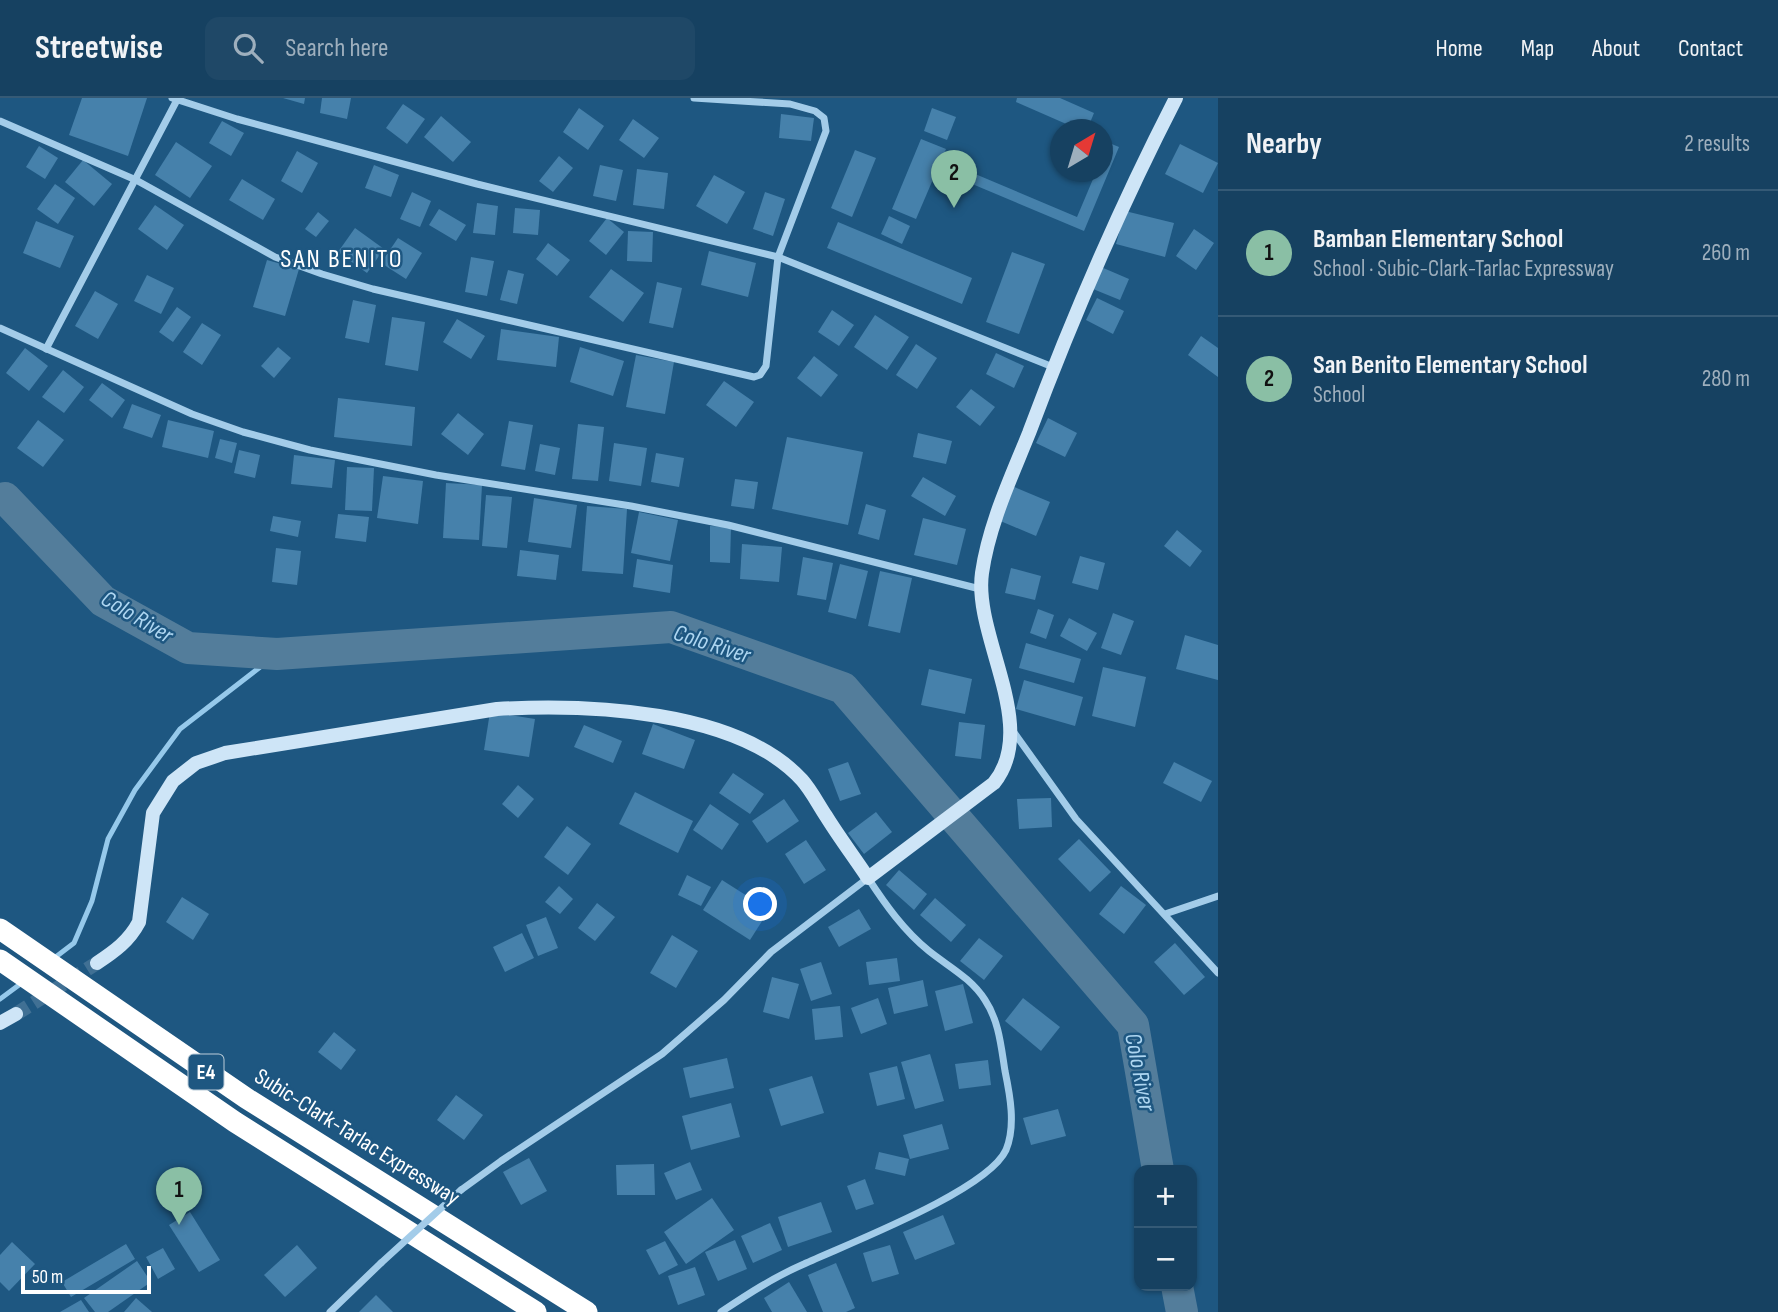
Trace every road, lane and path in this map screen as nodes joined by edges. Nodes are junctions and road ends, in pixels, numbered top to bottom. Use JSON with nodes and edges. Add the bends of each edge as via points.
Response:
{"nodes":[{"id":1,"x":694,"y":98,"type":"edge"},
{"id":2,"x":1175,"y":98,"type":"edge"},
{"id":3,"x":175,"y":99,"type":"edge"},
{"id":4,"x":0,"y":121,"type":"edge"},
{"id":5,"x":136,"y":180,"type":"junction"},
{"id":6,"x":778,"y":257,"type":"junction"},
{"id":7,"x":0,"y":328,"type":"edge"},
{"id":8,"x":46,"y":349,"type":"junction"},
{"id":9,"x":1053,"y":368,"type":"junction"},
{"id":10,"x":980,"y":589,"type":"junction"},
{"id":11,"x":1009,"y":725,"type":"junction"},
{"id":12,"x":868,"y":878,"type":"junction"},
{"id":13,"x":1218,"y":896,"type":"edge"},
{"id":14,"x":1165,"y":914,"type":"junction"},
{"id":15,"x":0,"y":929,"type":"edge"},
{"id":16,"x":0,"y":960,"type":"edge"},
{"id":17,"x":97,"y":964,"type":"tunnel mouth"},
{"id":18,"x":1218,"y":973,"type":"edge"},
{"id":19,"x":16,"y":1014,"type":"tunnel mouth"},
{"id":20,"x":0,"y":1023,"type":"edge"},
{"id":21,"x":330,"y":1312,"type":"edge"},
{"id":22,"x":536,"y":1312,"type":"edge"},
{"id":23,"x":587,"y":1312,"type":"edge"},
{"id":24,"x":721,"y":1312,"type":"edge"}],
"edges":[{"from":1,"to":6,"type":"street","via":[[790,104],[824,118],[826,131]]},
{"from":2,"to":9,"type":"street"},
{"from":3,"to":5,"type":"street"},
{"from":3,"to":6,"type":"street","via":[[477,184]]},
{"from":4,"to":5,"type":"street"},
{"from":5,"to":6,"type":"street","via":[[275,257],[322,274],[754,377],[766,366]]},
{"from":5,"to":8,"type":"street"},
{"from":6,"to":9,"type":"street"},
{"from":7,"to":8,"type":"street"},
{"from":8,"to":10,"type":"street","via":[[192,414],[310,450],[728,525]]},
{"from":9,"to":10,"type":"street","via":[[992,530]]},
{"from":10,"to":11,"type":"street"},
{"from":11,"to":12,"type":"street","via":[[1007,761],[994,783]]},
{"from":11,"to":14,"type":"street","via":[[1076,819]]},
{"from":12,"to":17,"type":"street","via":[[803,781],[754,743],[698,724],[646,715],[596,709],[496,709],[225,752],[196,763],[173,781],[153,813],[139,922],[127,941]]},
{"from":12,"to":21,"type":"street","bridge":true,"via":[[771,953],[662,1054],[461,1190]]},
{"from":12,"to":24,"type":"street","via":[[908,930],[971,982],[992,1011],[1010,1100],[1011,1128],[1005,1151],[962,1189],[882,1231],[791,1270]]},
{"from":13,"to":14,"type":"street"},
{"from":14,"to":18,"type":"street"},
{"from":15,"to":23,"type":"highway","name":"Subic-Clark-Tarlac Expressway","number":"E4","via":[[246,1098]]},
{"from":16,"to":22,"type":"highway","number":"E4","via":[[235,1122]]},
{"from":19,"to":20,"type":"street"}]}
